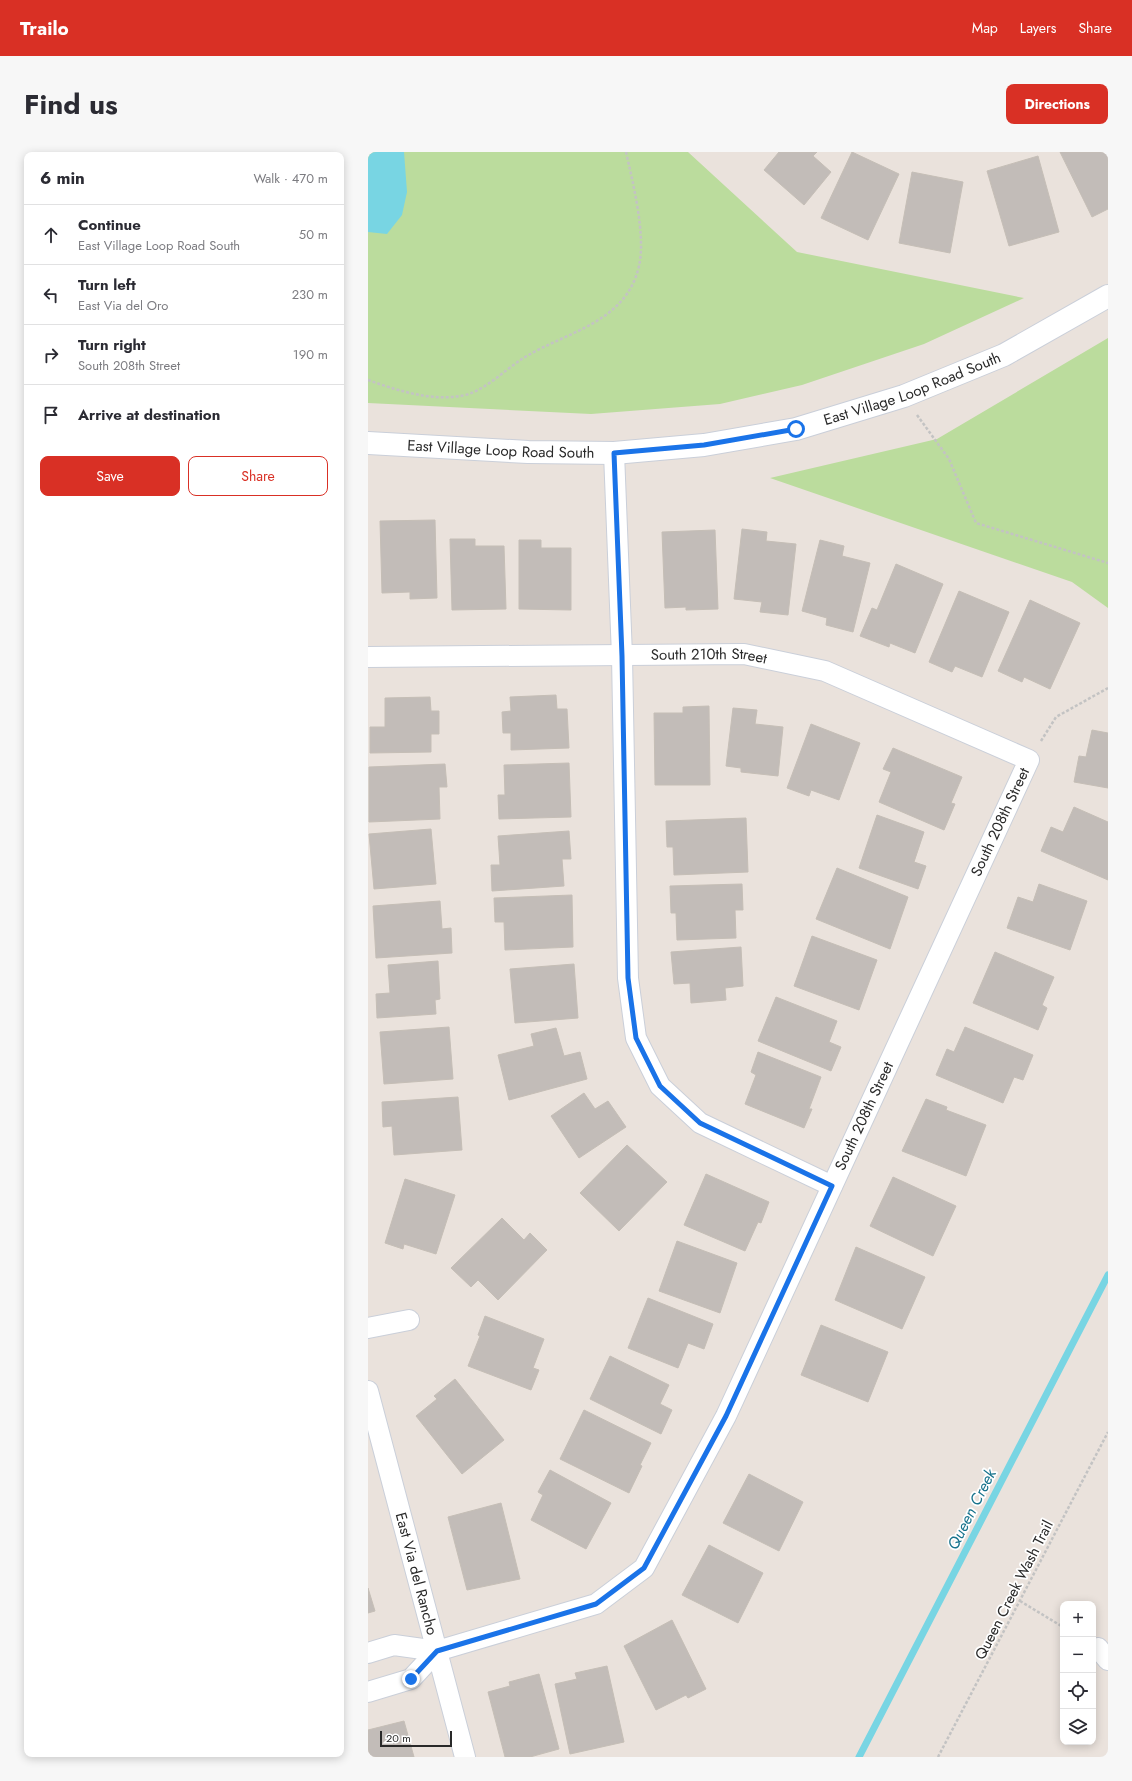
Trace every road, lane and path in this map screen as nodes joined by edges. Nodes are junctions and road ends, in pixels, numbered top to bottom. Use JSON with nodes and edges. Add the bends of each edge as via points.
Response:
{"nodes":[{"id":1,"x":626,"y":152,"type":"edge"},
{"id":2,"x":1108,"y":296,"type":"edge"},
{"id":3,"x":368,"y":380,"type":"edge"},
{"id":4,"x":904,"y":396,"type":"junction"},
{"id":5,"x":368,"y":443,"type":"edge"},
{"id":6,"x":614,"y":453,"type":"junction"},
{"id":7,"x":1108,"y":563,"type":"edge"},
{"id":8,"x":622,"y":656,"type":"junction"},
{"id":9,"x":368,"y":657,"type":"edge"},
{"id":10,"x":1108,"y":688,"type":"edge"},
{"id":11,"x":1029,"y":760,"type":"junction"},
{"id":12,"x":832,"y":1186,"type":"junction"},
{"id":13,"x":409,"y":1320,"type":"dead end"},
{"id":14,"x":368,"y":1328,"type":"edge"},
{"id":15,"x":368,"y":1391,"type":"edge"},
{"id":16,"x":1108,"y":1432,"type":"edge"},
{"id":17,"x":1020,"y":1602,"type":"junction"},
{"id":18,"x":1060,"y":1625,"type":"edge"},
{"id":19,"x":437,"y":1651,"type":"junction"},
{"id":20,"x":368,"y":1653,"type":"edge"},
{"id":21,"x":368,"y":1692,"type":"edge"},
{"id":22,"x":465,"y":1757,"type":"edge"},
{"id":23,"x":938,"y":1757,"type":"edge"}],
"edges":[{"from":1,"to":3,"type":"path","via":[[640,238],[639,266],[627,294],[610,311],[591,326],[523,358],[481,388],[461,396],[437,397],[397,390]]},
{"from":2,"to":4,"type":"street","name":"East Village Loop Road South","via":[[1004,355]]},
{"from":4,"to":6,"type":"street","name":"East Village Loop Road South","via":[[796,429],[704,445]]},
{"from":4,"to":7,"type":"path","via":[[949,459],[976,523]]},
{"from":5,"to":6,"type":"street","name":"East Village Loop Road South","via":[[528,452]]},
{"from":6,"to":8,"type":"street"},
{"from":8,"to":9,"type":"street","name":"South 210th Street"},
{"from":8,"to":11,"type":"street","name":"South 210th Street","via":[[744,654],[825,671]]},
{"from":8,"to":12,"type":"street","via":[[628,978],[636,1038],[660,1086],[700,1123]]},
{"from":10,"to":11,"type":"path","via":[[1056,717]]},
{"from":11,"to":12,"type":"street","name":"South 208th Street"},
{"from":12,"to":19,"type":"street","name":"South 208th Street","via":[[726,1416],[644,1568],[596,1604]]},
{"from":13,"to":14,"type":"street"},
{"from":15,"to":19,"type":"street","name":"East Via del Rancho"},
{"from":16,"to":17,"type":"path","name":"Queen Creek Wash Trail"},
{"from":17,"to":18,"type":"path"},
{"from":17,"to":23,"type":"path","name":"Queen Creek Wash Trail"},
{"from":19,"to":20,"type":"street","name":"South 208th Street","via":[[394,1645]]},
{"from":19,"to":21,"type":"street","via":[[411,1679]]},
{"from":19,"to":22,"type":"street","name":"East Via del Rancho"}]}
